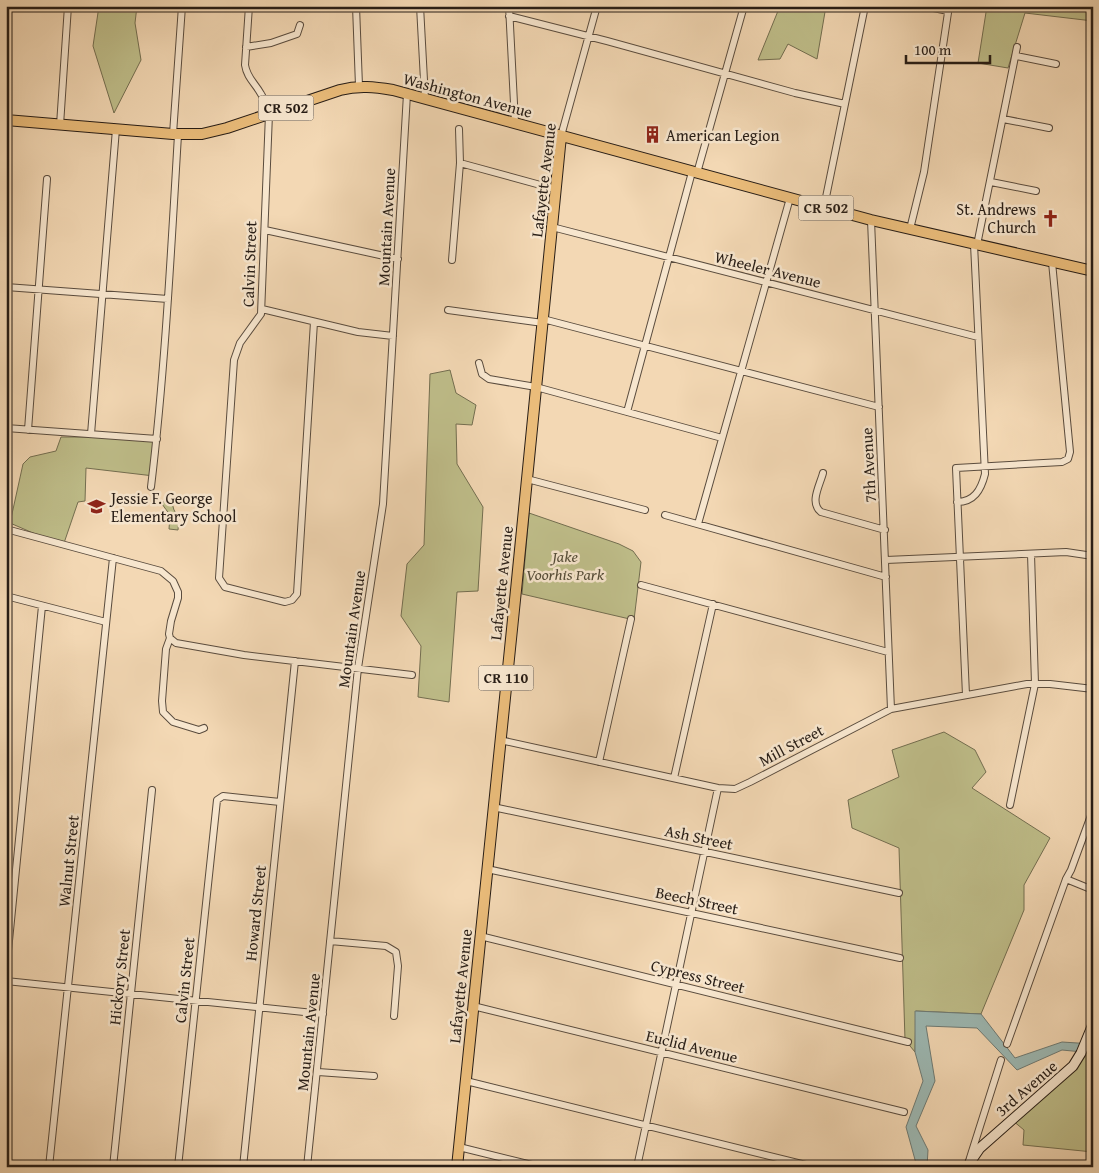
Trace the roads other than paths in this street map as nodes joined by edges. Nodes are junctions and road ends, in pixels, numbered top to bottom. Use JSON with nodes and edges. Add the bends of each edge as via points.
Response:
{"nodes":[{"id":1,"x":39,"y":6,"type":"edge"},
{"id":2,"x":182,"y":6,"type":"edge"},
{"id":3,"x":249,"y":6,"type":"edge"},
{"id":4,"x":356,"y":6,"type":"edge"},
{"id":5,"x":420,"y":6,"type":"edge"},
{"id":6,"x":509,"y":6,"type":"edge"},
{"id":7,"x":597,"y":6,"type":"edge"},
{"id":8,"x":744,"y":6,"type":"edge"},
{"id":9,"x":865,"y":6,"type":"edge"},
{"id":10,"x":924,"y":6,"type":"edge"},
{"id":11,"x":68,"y":7,"type":"edge"},
{"id":12,"x":948,"y":9,"type":"edge"},
{"id":13,"x":509,"y":16,"type":"junction"},
{"id":14,"x":300,"y":24,"type":"dead end"},
{"id":15,"x":589,"y":36,"type":"junction"},
{"id":16,"x":246,"y":47,"type":"junction"},
{"id":17,"x":1017,"y":47,"type":"dead end"},
{"id":18,"x":1016,"y":56,"type":"junction"},
{"id":19,"x":1056,"y":64,"type":"dead end"},
{"id":20,"x":725,"y":74,"type":"junction"},
{"id":21,"x":359,"y":86,"type":"junction"},
{"id":22,"x":407,"y":94,"type":"junction"},
{"id":23,"x":425,"y":99,"type":"junction"},
{"id":24,"x":845,"y":104,"type":"junction"},
{"id":25,"x":269,"y":114,"type":"junction"},
{"id":26,"x":1003,"y":119,"type":"junction"},
{"id":27,"x":6,"y":120,"type":"edge"},
{"id":28,"x":515,"y":123,"type":"junction"},
{"id":29,"x":60,"y":125,"type":"junction"},
{"id":30,"x":1049,"y":128,"type":"dead end"},
{"id":31,"x":116,"y":129,"type":"junction"},
{"id":32,"x":459,"y":129,"type":"dead end"},
{"id":33,"x":176,"y":134,"type":"junction"},
{"id":34,"x":560,"y":136,"type":"junction"},
{"id":35,"x":460,"y":163,"type":"junction"},
{"id":36,"x":694,"y":172,"type":"junction"},
{"id":37,"x":48,"y":179,"type":"dead end"},
{"id":38,"x":991,"y":182,"type":"junction"},
{"id":39,"x":556,"y":189,"type":"junction"},
{"id":40,"x":1036,"y":190,"type":"dead end"},
{"id":41,"x":790,"y":198,"type":"junction"},
{"id":42,"x":824,"y":207,"type":"junction"},
{"id":43,"x":871,"y":220,"type":"junction"},
{"id":44,"x":552,"y":227,"type":"junction"},
{"id":45,"x":910,"y":229,"type":"junction"},
{"id":46,"x":265,"y":230,"type":"junction"},
{"id":47,"x":975,"y":244,"type":"junction"},
{"id":48,"x":669,"y":257,"type":"junction"},
{"id":49,"x":398,"y":259,"type":"junction"},
{"id":50,"x":452,"y":260,"type":"dead end"},
{"id":51,"x":1052,"y":262,"type":"junction"},
{"id":52,"x":1093,"y":271,"type":"edge"},
{"id":53,"x":767,"y":282,"type":"junction"},
{"id":54,"x":6,"y":287,"type":"edge"},
{"id":55,"x":40,"y":289,"type":"junction"},
{"id":56,"x":103,"y":294,"type":"junction"},
{"id":57,"x":168,"y":299,"type":"junction"},
{"id":58,"x":262,"y":309,"type":"junction"},
{"id":59,"x":448,"y":310,"type":"dead end"},
{"id":60,"x":875,"y":310,"type":"junction"},
{"id":61,"x":543,"y":321,"type":"junction"},
{"id":62,"x":314,"y":322,"type":"junction"},
{"id":63,"x":393,"y":336,"type":"junction"},
{"id":64,"x":978,"y":337,"type":"junction"},
{"id":65,"x":645,"y":346,"type":"junction"},
{"id":66,"x":479,"y":363,"type":"dead end"},
{"id":67,"x":742,"y":371,"type":"junction"},
{"id":68,"x":536,"y":387,"type":"junction"},
{"id":69,"x":879,"y":407,"type":"junction"},
{"id":70,"x":626,"y":412,"type":"junction"},
{"id":71,"x":6,"y":428,"type":"edge"},
{"id":72,"x":28,"y":430,"type":"junction"},
{"id":73,"x":92,"y":434,"type":"junction"},
{"id":74,"x":722,"y":438,"type":"junction"},
{"id":75,"x":157,"y":439,"type":"junction"},
{"id":76,"x":985,"y":467,"type":"junction"},
{"id":77,"x":823,"y":473,"type":"dead end"},
{"id":78,"x":527,"y":479,"type":"junction"},
{"id":79,"x":151,"y":487,"type":"dead end"},
{"id":80,"x":957,"y":502,"type":"junction"},
{"id":81,"x":645,"y":510,"type":"dead end"},
{"id":82,"x":665,"y":515,"type":"dead end"},
{"id":83,"x":698,"y":524,"type":"junction"},
{"id":84,"x":6,"y":529,"type":"edge"},
{"id":85,"x":885,"y":530,"type":"junction"},
{"id":86,"x":1031,"y":554,"type":"junction"},
{"id":87,"x":1093,"y":556,"type":"edge"},
{"id":88,"x":959,"y":557,"type":"junction"},
{"id":89,"x":113,"y":558,"type":"junction"},
{"id":90,"x":886,"y":560,"type":"junction"},
{"id":91,"x":886,"y":577,"type":"junction"},
{"id":92,"x":641,"y":585,"type":"dead end"},
{"id":93,"x":6,"y":596,"type":"edge"},
{"id":94,"x":713,"y":604,"type":"junction"},
{"id":95,"x":42,"y":606,"type":"junction"},
{"id":96,"x":631,"y":619,"type":"dead end"},
{"id":97,"x":106,"y":622,"type":"junction"},
{"id":98,"x":170,"y":638,"type":"junction"},
{"id":99,"x":888,"y":652,"type":"junction"},
{"id":100,"x":295,"y":661,"type":"junction"},
{"id":101,"x":358,"y":668,"type":"junction"},
{"id":102,"x":412,"y":675,"type":"dead end"},
{"id":103,"x":1035,"y":684,"type":"junction"},
{"id":104,"x":1093,"y":689,"type":"edge"},
{"id":105,"x":966,"y":695,"type":"junction"},
{"id":106,"x":891,"y":709,"type":"junction"},
{"id":107,"x":204,"y":728,"type":"dead end"},
{"id":108,"x":500,"y":740,"type":"junction"},
{"id":109,"x":600,"y":762,"type":"junction"},
{"id":110,"x":674,"y":778,"type":"junction"},
{"id":111,"x":718,"y":788,"type":"junction"},
{"id":112,"x":152,"y":790,"type":"dead end"},
{"id":113,"x":280,"y":802,"type":"junction"},
{"id":114,"x":1010,"y":805,"type":"dead end"},
{"id":115,"x":493,"y":807,"type":"junction"},
{"id":116,"x":1093,"y":810,"type":"edge"},
{"id":117,"x":704,"y":852,"type":"junction"},
{"id":118,"x":487,"y":869,"type":"junction"},
{"id":119,"x":1066,"y":879,"type":"junction"},
{"id":120,"x":1093,"y":890,"type":"edge"},
{"id":121,"x":898,"y":894,"type":"dead end"},
{"id":122,"x":691,"y":913,"type":"junction"},
{"id":123,"x":480,"y":936,"type":"junction"},
{"id":124,"x":330,"y":941,"type":"junction"},
{"id":125,"x":900,"y":958,"type":"dead end"},
{"id":126,"x":6,"y":971,"type":"edge"},
{"id":127,"x":6,"y":981,"type":"edge"},
{"id":128,"x":676,"y":985,"type":"junction"},
{"id":129,"x":69,"y":987,"type":"junction"},
{"id":130,"x":132,"y":994,"type":"junction"},
{"id":131,"x":196,"y":1000,"type":"junction"},
{"id":132,"x":474,"y":1006,"type":"junction"},
{"id":133,"x":260,"y":1007,"type":"junction"},
{"id":134,"x":323,"y":1014,"type":"junction"},
{"id":135,"x":394,"y":1016,"type":"dead end"},
{"id":136,"x":1093,"y":1024,"type":"edge"},
{"id":137,"x":908,"y":1042,"type":"dead end"},
{"id":138,"x":1008,"y":1044,"type":"dead end"},
{"id":139,"x":662,"y":1052,"type":"junction"},
{"id":140,"x":1001,"y":1060,"type":"dead end"},
{"id":141,"x":318,"y":1072,"type":"junction"},
{"id":142,"x":374,"y":1076,"type":"dead end"},
{"id":143,"x":466,"y":1081,"type":"junction"},
{"id":144,"x":904,"y":1112,"type":"dead end"},
{"id":145,"x":646,"y":1125,"type":"junction"},
{"id":146,"x":460,"y":1147,"type":"junction"},
{"id":147,"x":49,"y":1167,"type":"edge"},
{"id":148,"x":113,"y":1167,"type":"edge"},
{"id":149,"x":178,"y":1167,"type":"edge"},
{"id":150,"x":244,"y":1167,"type":"edge"},
{"id":151,"x":307,"y":1167,"type":"edge"},
{"id":152,"x":458,"y":1167,"type":"edge"},
{"id":153,"x":540,"y":1167,"type":"edge"},
{"id":154,"x":637,"y":1167,"type":"edge"},
{"id":155,"x":814,"y":1167,"type":"edge"},
{"id":156,"x":967,"y":1167,"type":"edge"}],
"edges":[{"from":1,"to":11,"type":"street"},
{"from":2,"to":33,"type":"street"},
{"from":3,"to":16,"type":"street","name":"Calvin Street"},
{"from":4,"to":21,"type":"street"},
{"from":5,"to":23,"type":"street"},
{"from":6,"to":13,"type":"street"},
{"from":7,"to":15,"type":"street","name":"Lafayette Avenue"},
{"from":8,"to":20,"type":"street"},
{"from":9,"to":24,"type":"street"},
{"from":10,"to":12,"type":"street"},
{"from":11,"to":29,"type":"street"},
{"from":12,"to":45,"type":"street","via":[[924,172]]},
{"from":13,"to":15,"type":"street"},
{"from":13,"to":28,"type":"street"},
{"from":14,"to":16,"type":"street","via":[[297,34]]},
{"from":15,"to":20,"type":"street"},
{"from":15,"to":34,"type":"street","name":"Lafayette Avenue"},
{"from":16,"to":25,"type":"street","name":"Calvin Street","via":[[246,71],[263,97]]},
{"from":17,"to":18,"type":"street"},
{"from":18,"to":19,"type":"street"},
{"from":18,"to":26,"type":"street"},
{"from":20,"to":24,"type":"street"},
{"from":20,"to":36,"type":"street"},
{"from":21,"to":22,"type":"main road","name":"Washington Avenue","number":"CR 502"},
{"from":21,"to":25,"type":"main road","name":"Washington Avenue","number":"CR 502"},
{"from":22,"to":23,"type":"main road","name":"Washington Avenue","number":"CR 502"},
{"from":22,"to":49,"type":"street","name":"Mountain Avenue"},
{"from":23,"to":28,"type":"main road","name":"Washington Avenue","number":"CR 502"},
{"from":24,"to":42,"type":"street"},
{"from":25,"to":33,"type":"main road","name":"Washington Avenue","number":"CR 502","via":[[216,132]]},
{"from":25,"to":46,"type":"street","name":"Calvin Street"},
{"from":26,"to":30,"type":"street"},
{"from":26,"to":38,"type":"street"},
{"from":27,"to":29,"type":"main road","name":"Washington Avenue","number":"CR 502"},
{"from":28,"to":34,"type":"main road","name":"Washington Avenue","number":"CR 502"},
{"from":29,"to":31,"type":"main road","name":"Washington Avenue","number":"CR 502"},
{"from":31,"to":33,"type":"main road","name":"Washington Avenue","number":"CR 502"},
{"from":31,"to":56,"type":"street"},
{"from":32,"to":35,"type":"street"},
{"from":33,"to":57,"type":"street"},
{"from":34,"to":36,"type":"main road","name":"Washington Avenue","number":"CR 502"},
{"from":34,"to":39,"type":"main road","name":"Lafayette Avenue","number":"CR 110"},
{"from":35,"to":39,"type":"street"},
{"from":35,"to":50,"type":"street"},
{"from":36,"to":41,"type":"main road","name":"Washington Avenue","number":"CR 502"},
{"from":36,"to":48,"type":"street"},
{"from":37,"to":55,"type":"street"},
{"from":38,"to":40,"type":"street"},
{"from":38,"to":47,"type":"street"},
{"from":39,"to":44,"type":"main road","name":"Lafayette Avenue","number":"CR 110"},
{"from":41,"to":42,"type":"main road","name":"Washington Avenue","number":"CR 502"},
{"from":41,"to":53,"type":"street"},
{"from":42,"to":43,"type":"main road","name":"Washington Avenue","number":"CR 502"},
{"from":43,"to":45,"type":"main road","name":"Washington Avenue","number":"CR 502"},
{"from":43,"to":60,"type":"street","name":"7th Avenue"},
{"from":44,"to":48,"type":"street","name":"Wheeler Avenue"},
{"from":44,"to":61,"type":"main road","name":"Lafayette Avenue","number":"CR 110"},
{"from":45,"to":47,"type":"main road","name":"Washington Avenue","number":"CR 502"},
{"from":46,"to":49,"type":"street"},
{"from":46,"to":58,"type":"street","name":"Calvin Street"},
{"from":47,"to":51,"type":"main road","name":"Washington Avenue","number":"CR 502"},
{"from":47,"to":64,"type":"street"},
{"from":48,"to":53,"type":"street","name":"Wheeler Avenue"},
{"from":48,"to":65,"type":"street"},
{"from":49,"to":63,"type":"street","name":"Mountain Avenue"},
{"from":51,"to":52,"type":"main road","name":"Washington Avenue","number":"CR 502"},
{"from":51,"to":76,"type":"street","via":[[1070,452],[1068,459]]},
{"from":53,"to":60,"type":"street","name":"Wheeler Avenue"},
{"from":53,"to":67,"type":"street"},
{"from":54,"to":55,"type":"street"},
{"from":55,"to":56,"type":"street"},
{"from":55,"to":72,"type":"street"},
{"from":56,"to":57,"type":"street"},
{"from":56,"to":73,"type":"street"},
{"from":57,"to":75,"type":"street"},
{"from":58,"to":62,"type":"street"},
{"from":58,"to":62,"type":"street","name":"Calvin Street","via":[[240,343],[234,360],[220,580],[225,588],[284,602],[289,602],[297,594]]},
{"from":59,"to":61,"type":"street"},
{"from":60,"to":64,"type":"street","name":"Wheeler Avenue"},
{"from":60,"to":69,"type":"street","name":"7th Avenue"},
{"from":61,"to":65,"type":"street"},
{"from":61,"to":68,"type":"main road","name":"Lafayette Avenue","number":"CR 110"},
{"from":62,"to":63,"type":"street"},
{"from":63,"to":101,"type":"street","name":"Mountain Avenue","via":[[381,524]]},
{"from":64,"to":76,"type":"street"},
{"from":65,"to":67,"type":"street"},
{"from":65,"to":70,"type":"street"},
{"from":66,"to":68,"type":"street","via":[[482,374],[489,379]]},
{"from":67,"to":69,"type":"street"},
{"from":67,"to":74,"type":"street"},
{"from":68,"to":70,"type":"street"},
{"from":68,"to":78,"type":"main road","name":"Lafayette Avenue","number":"CR 110"},
{"from":69,"to":85,"type":"street","name":"7th Avenue"},
{"from":70,"to":74,"type":"street"},
{"from":71,"to":72,"type":"street"},
{"from":72,"to":73,"type":"street"},
{"from":73,"to":75,"type":"street"},
{"from":74,"to":83,"type":"street"},
{"from":75,"to":79,"type":"street"},
{"from":76,"to":80,"type":"street","via":[[983,483],[977,494],[967,501]]},
{"from":76,"to":80,"type":"street","via":[[956,468]]},
{"from":77,"to":85,"type":"street","via":[[814,501],[816,508]]},
{"from":78,"to":81,"type":"street"},
{"from":78,"to":108,"type":"main road","name":"Lafayette Avenue","number":"CR 110"},
{"from":80,"to":88,"type":"street"},
{"from":82,"to":83,"type":"street"},
{"from":83,"to":91,"type":"street"},
{"from":84,"to":89,"type":"street"},
{"from":85,"to":90,"type":"street","name":"7th Avenue"},
{"from":86,"to":87,"type":"street","via":[[1066,552]]},
{"from":86,"to":88,"type":"street"},
{"from":86,"to":103,"type":"street"},
{"from":88,"to":90,"type":"street"},
{"from":88,"to":105,"type":"street"},
{"from":89,"to":97,"type":"street","name":"Walnut Street"},
{"from":89,"to":98,"type":"street","via":[[164,572],[173,580],[178,596]]},
{"from":90,"to":91,"type":"street","name":"7th Avenue"},
{"from":91,"to":99,"type":"street","name":"7th Avenue"},
{"from":92,"to":94,"type":"street"},
{"from":93,"to":95,"type":"street"},
{"from":94,"to":99,"type":"street"},
{"from":94,"to":110,"type":"street"},
{"from":95,"to":97,"type":"street"},
{"from":95,"to":126,"type":"street"},
{"from":96,"to":109,"type":"street"},
{"from":97,"to":129,"type":"street","name":"Walnut Street"},
{"from":98,"to":100,"type":"street","via":[[176,643]]},
{"from":98,"to":107,"type":"street","via":[[166,649],[163,712],[173,722],[199,730]]},
{"from":99,"to":106,"type":"street","name":"7th Avenue"},
{"from":100,"to":101,"type":"street"},
{"from":100,"to":113,"type":"street","name":"Howard Street"},
{"from":101,"to":102,"type":"street"},
{"from":101,"to":124,"type":"street","name":"Mountain Avenue"},
{"from":103,"to":104,"type":"street","name":"Mill Street"},
{"from":103,"to":105,"type":"street","name":"Mill Street"},
{"from":103,"to":114,"type":"street"},
{"from":105,"to":106,"type":"street","name":"Mill Street"},
{"from":106,"to":111,"type":"street","name":"Mill Street","via":[[740,787]]},
{"from":108,"to":109,"type":"street","name":"Mill Street"},
{"from":108,"to":115,"type":"main road","name":"Lafayette Avenue","number":"CR 110"},
{"from":109,"to":110,"type":"street","name":"Mill Street"},
{"from":110,"to":111,"type":"street","name":"Mill Street"},
{"from":111,"to":117,"type":"street"},
{"from":112,"to":130,"type":"street","name":"Hickory Street"},
{"from":113,"to":131,"type":"street","name":"Calvin Street","via":[[220,797],[217,800]]},
{"from":113,"to":133,"type":"street","name":"Howard Street"},
{"from":115,"to":117,"type":"street","name":"Ash Street"},
{"from":115,"to":118,"type":"main road","name":"Lafayette Avenue","number":"CR 110"},
{"from":116,"to":119,"type":"street"},
{"from":117,"to":121,"type":"street","name":"Ash Street"},
{"from":117,"to":122,"type":"street"},
{"from":118,"to":122,"type":"street","name":"Beech Street"},
{"from":118,"to":123,"type":"main road","name":"Lafayette Avenue","number":"CR 110"},
{"from":119,"to":120,"type":"street"},
{"from":119,"to":138,"type":"street"},
{"from":122,"to":125,"type":"street","name":"Beech Street"},
{"from":122,"to":128,"type":"street"},
{"from":123,"to":128,"type":"street","name":"Cypress Street"},
{"from":123,"to":132,"type":"main road","name":"Lafayette Avenue","number":"CR 110"},
{"from":124,"to":134,"type":"street","name":"Mountain Avenue"},
{"from":124,"to":135,"type":"street","via":[[386,946],[396,952]]},
{"from":127,"to":129,"type":"street"},
{"from":128,"to":137,"type":"street","name":"Cypress Street"},
{"from":128,"to":139,"type":"street"},
{"from":129,"to":130,"type":"street"},
{"from":129,"to":147,"type":"street","name":"Walnut Street"},
{"from":130,"to":131,"type":"street"},
{"from":130,"to":148,"type":"street","name":"Hickory Street"},
{"from":131,"to":133,"type":"street"},
{"from":131,"to":149,"type":"street","name":"Calvin Street"},
{"from":132,"to":139,"type":"street","name":"Euclid Avenue"},
{"from":132,"to":143,"type":"main road","name":"Lafayette Avenue","number":"CR 110"},
{"from":133,"to":134,"type":"street"},
{"from":133,"to":150,"type":"street","name":"Howard Street"},
{"from":134,"to":141,"type":"street","name":"Mountain Avenue"},
{"from":136,"to":156,"type":"main road","name":"3rd Avenue","via":[[1082,1053],[1065,1074],[980,1148]]},
{"from":139,"to":144,"type":"street","name":"Euclid Avenue"},
{"from":139,"to":145,"type":"street"},
{"from":140,"to":156,"type":"street"},
{"from":141,"to":142,"type":"street"},
{"from":141,"to":151,"type":"street","name":"Mountain Avenue"},
{"from":143,"to":145,"type":"street"},
{"from":143,"to":146,"type":"main road","name":"Lafayette Avenue","number":"CR 110"},
{"from":145,"to":154,"type":"street"},
{"from":145,"to":155,"type":"street"},
{"from":146,"to":152,"type":"main road","name":"Lafayette Avenue","number":"CR 110"},
{"from":146,"to":153,"type":"street"}]}
